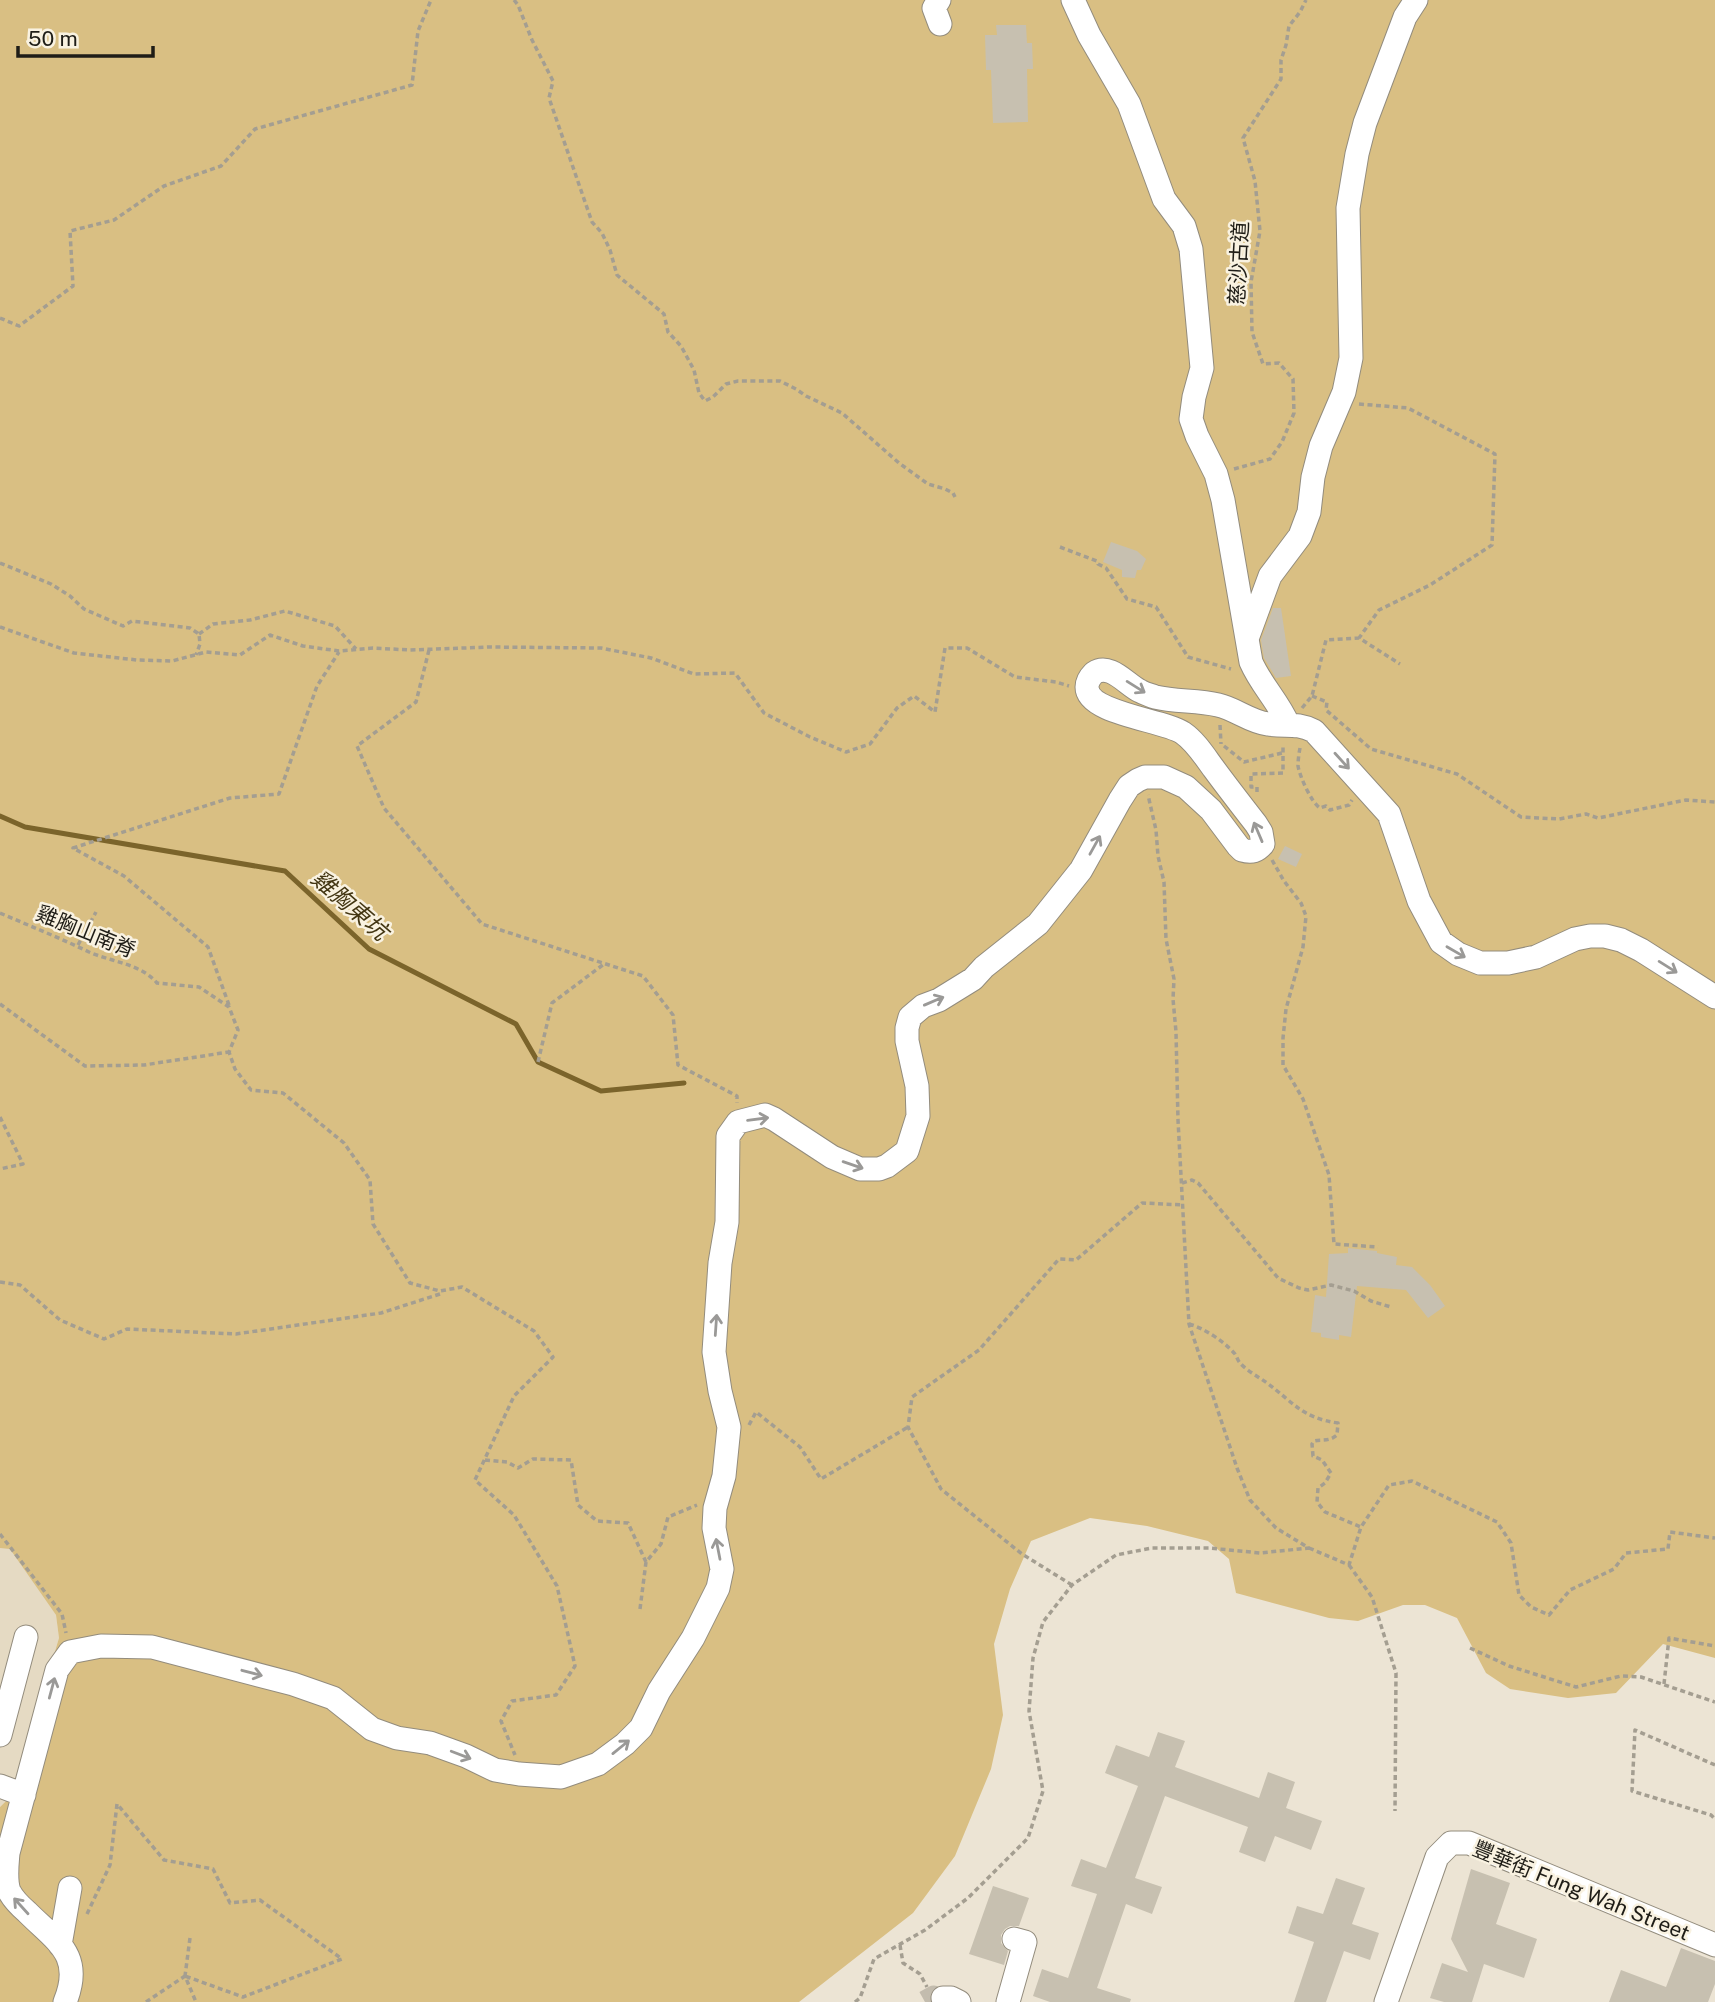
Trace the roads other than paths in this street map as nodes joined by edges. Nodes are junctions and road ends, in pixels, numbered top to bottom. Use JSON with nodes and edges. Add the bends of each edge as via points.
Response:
{"nodes":[{"id":1,"x":939,"y":0,"type":"edge"},
{"id":2,"x":1073,"y":0,"type":"edge"},
{"id":3,"x":1416,"y":0,"type":"edge"},
{"id":4,"x":940,"y":24,"type":"dead end"},
{"id":5,"x":1247,"y":639,"type":"junction"},
{"id":6,"x":1291,"y":736,"type":"junction"},
{"id":7,"x":1715,"y":997,"type":"edge"},
{"id":8,"x":26,"y":1637,"type":"dead end"},
{"id":9,"x":0,"y":1735,"type":"edge"},
{"id":10,"x":0,"y":1786,"type":"edge"},
{"id":11,"x":24,"y":1795,"type":"junction"},
{"id":12,"x":70,"y":1888,"type":"dead end"},
{"id":13,"x":1014,"y":1939,"type":"dead end"},
{"id":14,"x":60,"y":1945,"type":"junction"},
{"id":15,"x":1715,"y":1945,"type":"edge"},
{"id":16,"x":65,"y":2002,"type":"edge"},
{"id":17,"x":1008,"y":2002,"type":"edge"},
{"id":18,"x":1386,"y":2002,"type":"edge"}],
"edges":[{"from":1,"to":4,"type":"street","via":[[934,8]]},
{"from":2,"to":5,"type":"street","via":[[1129,104],[1164,199],[1184,226],[1191,249],[1202,368],[1191,419],[1223,500]]},
{"from":3,"to":5,"type":"street","via":[[1396,40],[1357,154],[1348,208],[1351,358],[1343,392],[1321,446],[1300,536],[1270,576]]},
{"from":5,"to":6,"type":"street","via":[[1257,676],[1280,707]]},
{"from":6,"to":7,"type":"street","one_way":true,"via":[[1299,724],[1314,731],[1389,814],[1419,901],[1441,943],[1458,954],[1480,963],[1508,963],[1536,957],[1575,939],[1605,936],[1641,950]]},
{"from":11,"to":6,"type":"street","one_way":true,"via":[[57,1671],[70,1652],[102,1646],[152,1647],[293,1684],[333,1699],[372,1730],[430,1744],[495,1770],[561,1777],[598,1764],[625,1744],[641,1728],[693,1638],[718,1588],[722,1569],[714,1528],[729,1427],[714,1352],[727,1222],[728,1136],[738,1122],[765,1115],[860,1169],[887,1166],[907,1151],[918,1116],[907,1041],[910,1017],[973,979],[1038,924],[1082,870],[1129,786],[1145,777],[1164,777],[1186,787],[1242,850],[1258,850],[1263,844],[1256,824],[1184,733],[1094,701],[1087,684],[1092,675],[1104,670],[1150,695],[1222,705]]},
{"from":8,"to":9,"type":"street"},
{"from":10,"to":11,"type":"street"},
{"from":14,"to":11,"type":"street","one_way":true,"via":[[8,1887],[8,1853]]},
{"from":12,"to":14,"type":"street"},
{"from":13,"to":17,"type":"street","via":[[1025,1942]]},
{"from":14,"to":16,"type":"street","via":[[73,1970]]},
{"from":15,"to":18,"type":"street","name":"豐華街 Fung Wah Street","via":[[1469,1843],[1451,1843],[1437,1857]]}]}
